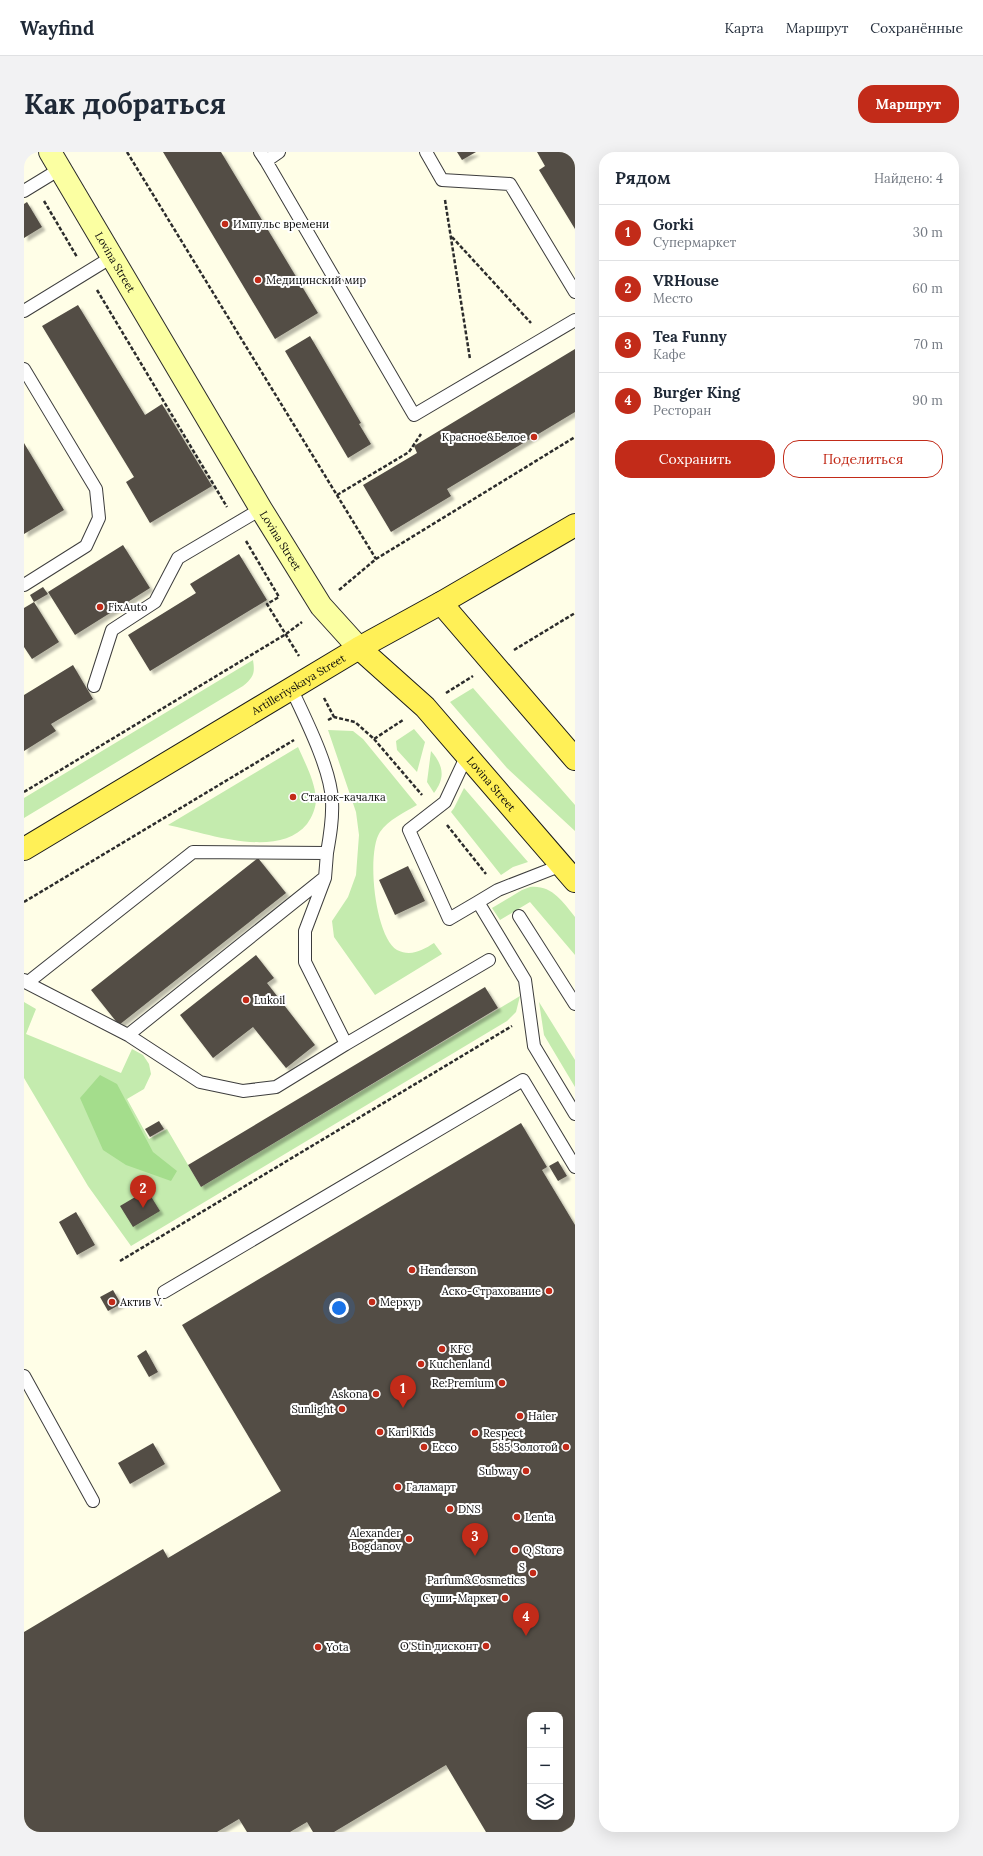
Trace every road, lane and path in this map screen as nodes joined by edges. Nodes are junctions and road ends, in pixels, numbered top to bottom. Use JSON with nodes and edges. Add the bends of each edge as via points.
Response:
{"nodes":[{"id":1,"x":127,"y":152,"type":"edge"},
{"id":2,"x":279,"y":152,"type":"edge"},
{"id":3,"x":426,"y":152,"type":"edge"},
{"id":4,"x":263,"y":156,"type":"edge"},
{"id":5,"x":55,"y":160,"type":"edge"},
{"id":6,"x":442,"y":180,"type":"junction"},
{"id":7,"x":29,"y":188,"type":"edge"},
{"id":8,"x":451,"y":236,"type":"junction"},
{"id":9,"x":112,"y":257,"type":"junction"},
{"id":10,"x":87,"y":273,"type":"junction"},
{"id":11,"x":575,"y":292,"type":"edge"},
{"id":12,"x":24,"y":311,"type":"edge"},
{"id":13,"x":575,"y":320,"type":"edge"},
{"id":14,"x":545,"y":338,"type":"junction"},
{"id":15,"x":24,"y":369,"type":"edge"},
{"id":16,"x":473,"y":380,"type":"junction"},
{"id":17,"x":414,"y":416,"type":"junction"},
{"id":18,"x":337,"y":495,"type":"junction"},
{"id":19,"x":261,"y":509,"type":"junction"},
{"id":20,"x":236,"y":524,"type":"junction"},
{"id":21,"x":575,"y":525,"type":"edge"},
{"id":22,"x":376,"y":559,"type":"dead end"},
{"id":23,"x":24,"y":585,"type":"edge"},
{"id":24,"x":441,"y":603,"type":"junction"},
{"id":25,"x":286,"y":634,"type":"dead end"},
{"id":26,"x":359,"y":648,"type":"junction"},
{"id":27,"x":94,"y":686,"type":"dead end"},
{"id":28,"x":291,"y":688,"type":"junction"},
{"id":29,"x":467,"y":755,"type":"junction"},
{"id":30,"x":575,"y":759,"type":"edge"},
{"id":31,"x":24,"y":849,"type":"edge"},
{"id":32,"x":327,"y":853,"type":"junction"},
{"id":33,"x":569,"y":873,"type":"edge"},
{"id":34,"x":325,"y":878,"type":"junction"},
{"id":35,"x":478,"y":902,"type":"junction"},
{"id":36,"x":519,"y":916,"type":"dead end"},
{"id":37,"x":489,"y":960,"type":"dead end"},
{"id":38,"x":26,"y":981,"type":"edge"},
{"id":39,"x":575,"y":1004,"type":"edge"},
{"id":40,"x":530,"y":1015,"type":"junction"},
{"id":41,"x":128,"y":1035,"type":"junction"},
{"id":42,"x":346,"y":1044,"type":"junction"},
{"id":43,"x":575,"y":1114,"type":"edge"},
{"id":44,"x":575,"y":1167,"type":"edge"},
{"id":45,"x":120,"y":1261,"type":"dead end"},
{"id":46,"x":164,"y":1292,"type":"dead end"},
{"id":47,"x":24,"y":1376,"type":"edge"},
{"id":48,"x":93,"y":1501,"type":"dead end"}],
"edges":[{"from":1,"to":18,"type":"path"},
{"from":2,"to":4,"type":"lane"},
{"from":3,"to":6,"type":"lane"},
{"from":4,"to":17,"type":"lane"},
{"from":5,"to":7,"type":"lane"},
{"from":5,"to":9,"type":"street","name":"Lovina Street"},
{"from":6,"to":8,"type":"path"},
{"from":6,"to":11,"type":"lane","via":[[510,184]]},
{"from":7,"to":10,"type":"path"},
{"from":8,"to":14,"type":"path"},
{"from":8,"to":16,"type":"path"},
{"from":9,"to":10,"type":"lane"},
{"from":9,"to":19,"type":"street","name":"Lovina Street"},
{"from":10,"to":12,"type":"lane"},
{"from":10,"to":20,"type":"path"},
{"from":13,"to":14,"type":"lane"},
{"from":14,"to":16,"type":"lane"},
{"from":15,"to":23,"type":"lane","via":[[96,489],[99,518],[86,546]]},
{"from":16,"to":17,"type":"lane"},
{"from":17,"to":18,"type":"path","via":[[423,432],[409,452]]},
{"from":18,"to":22,"type":"path"},
{"from":19,"to":20,"type":"lane"},
{"from":19,"to":26,"type":"street","name":"Lovina Street","via":[[321,606]]},
{"from":20,"to":25,"type":"path","via":[[279,597],[267,604]]},
{"from":20,"to":27,"type":"lane","via":[[178,558],[155,602],[112,630]]},
{"from":21,"to":24,"type":"main road","name":"Artilleriyskaya Street"},
{"from":24,"to":26,"type":"main road","name":"Artilleriyskaya Street"},
{"from":24,"to":30,"type":"main road"},
{"from":26,"to":28,"type":"main road","name":"Artilleriyskaya Street"},
{"from":26,"to":29,"type":"main road","name":"Lovina Street","via":[[425,706]]},
{"from":28,"to":31,"type":"main road","name":"Artilleriyskaya Street"},
{"from":28,"to":32,"type":"lane","via":[[328,778],[332,799],[332,823]]},
{"from":29,"to":33,"type":"main road","name":"Lovina Street"},
{"from":29,"to":35,"type":"lane","via":[[445,802],[409,830],[449,919]]},
{"from":32,"to":34,"type":"lane"},
{"from":32,"to":38,"type":"lane","via":[[193,852]]},
{"from":33,"to":35,"type":"lane","via":[[498,890]]},
{"from":34,"to":41,"type":"lane"},
{"from":34,"to":42,"type":"lane","via":[[304,931],[305,962]]},
{"from":35,"to":40,"type":"lane","via":[[525,980]]},
{"from":36,"to":39,"type":"lane"},
{"from":37,"to":42,"type":"lane"},
{"from":38,"to":41,"type":"lane"},
{"from":40,"to":43,"type":"lane","via":[[534,1046]]},
{"from":40,"to":45,"type":"path"},
{"from":41,"to":42,"type":"lane","via":[[200,1082],[243,1092],[276,1087]]},
{"from":44,"to":46,"type":"lane","via":[[523,1080]]},
{"from":47,"to":48,"type":"lane"}]}
